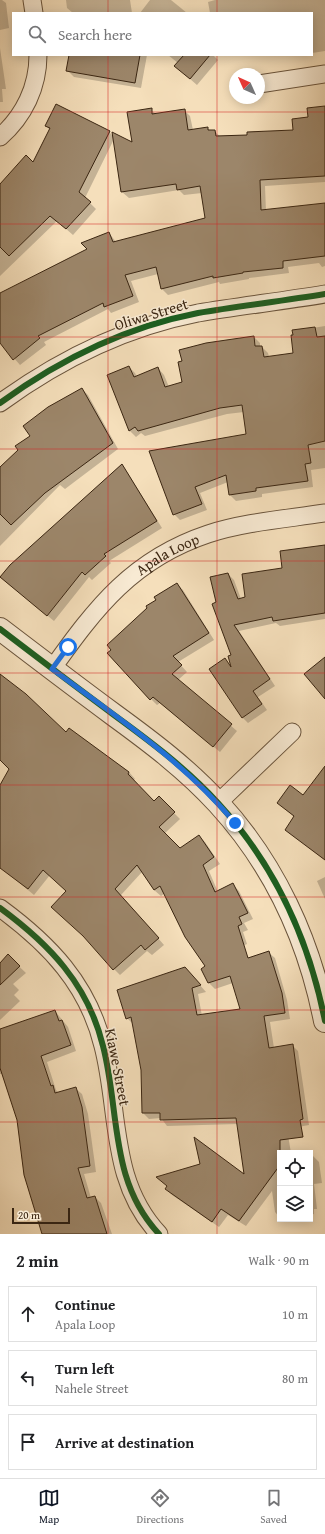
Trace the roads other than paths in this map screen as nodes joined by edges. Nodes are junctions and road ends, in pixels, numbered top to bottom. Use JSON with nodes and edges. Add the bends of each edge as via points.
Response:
{"nodes":[{"id":1,"x":32,"y":0,"type":"edge"},
{"id":2,"x":34,"y":12,"type":"edge"},
{"id":3,"x":38,"y":56,"type":"edge"},
{"id":4,"x":325,"y":74,"type":"edge"},
{"id":5,"x":265,"y":83,"type":"edge"},
{"id":6,"x":0,"y":137,"type":"edge"},
{"id":7,"x":325,"y":294,"type":"edge"},
{"id":8,"x":0,"y":403,"type":"edge"},
{"id":9,"x":325,"y":513,"type":"edge"},
{"id":10,"x":0,"y":630,"type":"edge"},
{"id":11,"x":52,"y":669,"type":"junction"},
{"id":12,"x":292,"y":732,"type":"dead end"},
{"id":13,"x":218,"y":803,"type":"junction"},
{"id":14,"x":0,"y":908,"type":"edge"},
{"id":15,"x":325,"y":1021,"type":"edge"},
{"id":16,"x":159,"y":1234,"type":"edge"}],
"edges":[{"from":1,"to":2,"type":"street"},
{"from":3,"to":6,"type":"street","via":[[36,79],[27,103],[18,118]]},
{"from":4,"to":5,"type":"street"},
{"from":7,"to":8,"type":"street","name":"Oliwa Street","via":[[198,314],[129,333],[64,362]]},
{"from":9,"to":11,"type":"street","name":"Apala Loop","via":[[208,534],[156,558],[114,591],[97,609]]},
{"from":10,"to":11,"type":"street"},
{"from":11,"to":13,"type":"street","via":[[176,762]]},
{"from":12,"to":13,"type":"street"},
{"from":13,"to":15,"type":"street","via":[[267,868],[283,897],[313,970]]},
{"from":14,"to":16,"type":"street","name":"Kiawe Street","via":[[36,936],[54,954],[69,972],[86,1001],[99,1031],[107,1062],[125,1176],[138,1206],[148,1223]]}]}
